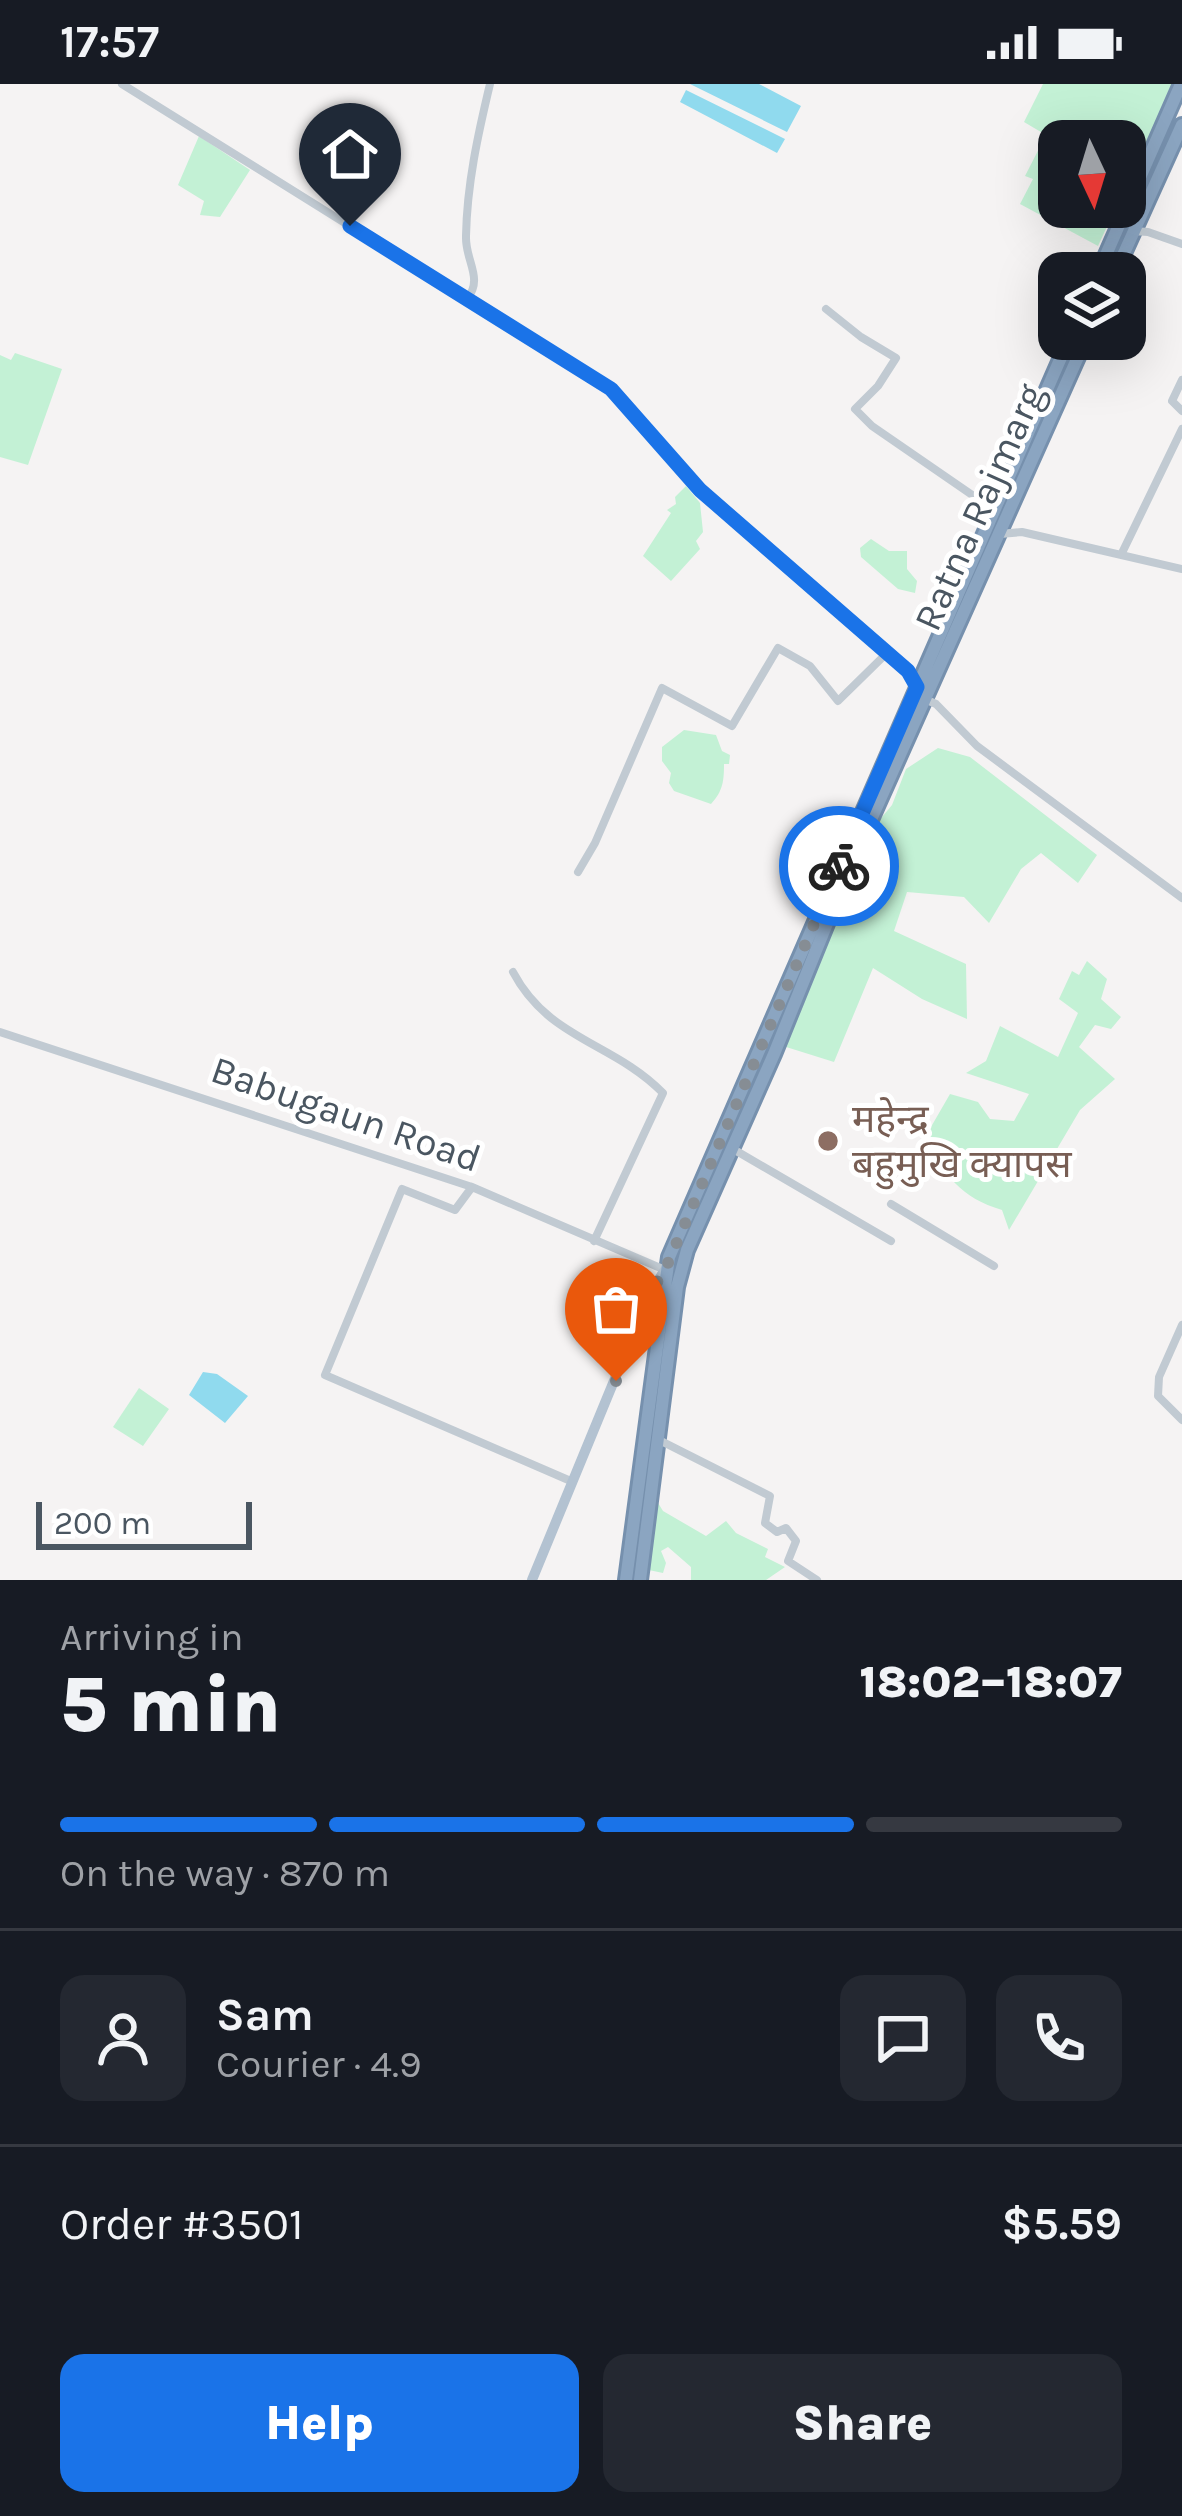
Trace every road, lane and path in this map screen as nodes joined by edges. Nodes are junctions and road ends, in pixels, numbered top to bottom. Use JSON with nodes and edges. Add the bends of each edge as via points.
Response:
{"nodes":[{"id":1,"x":122,"y":84,"type":"edge"},
{"id":2,"x":490,"y":84,"type":"edge"},
{"id":3,"x":1181,"y":84,"type":"edge"},
{"id":4,"x":1182,"y":125,"type":"edge"},
{"id":5,"x":1133,"y":232,"type":"junction"},
{"id":6,"x":1182,"y":244,"type":"edge"},
{"id":7,"x":1107,"y":252,"type":"edge"},
{"id":8,"x":1124,"y":252,"type":"edge"},
{"id":9,"x":467,"y":299,"type":"junction"},
{"id":10,"x":826,"y":309,"type":"dead end"},
{"id":11,"x":1061,"y":360,"type":"edge"},
{"id":12,"x":1077,"y":360,"type":"edge"},
{"id":13,"x":1182,"y":380,"type":"edge"},
{"id":14,"x":1182,"y":411,"type":"edge"},
{"id":15,"x":1182,"y":429,"type":"edge"},
{"id":16,"x":994,"y":510,"type":"junction"},
{"id":17,"x":1000,"y":534,"type":"junction"},
{"id":18,"x":1120,"y":555,"type":"junction"},
{"id":19,"x":1182,"y":569,"type":"edge"},
{"id":20,"x":888,"y":652,"type":"junction"},
{"id":21,"x":922,"y":693,"type":"junction"},
{"id":22,"x":578,"y":872,"type":"dead end"},
{"id":23,"x":1182,"y":898,"type":"edge"},
{"id":24,"x":513,"y":972,"type":"dead end"},
{"id":25,"x":0,"y":1032,"type":"edge"},
{"id":26,"x":731,"y":1152,"type":"junction"},
{"id":27,"x":472,"y":1187,"type":"junction"},
{"id":28,"x":892,"y":1204,"type":"dead end"},
{"id":29,"x":594,"y":1241,"type":"junction"},
{"id":30,"x":890,"y":1241,"type":"dead end"},
{"id":31,"x":994,"y":1266,"type":"dead end"},
{"id":32,"x":665,"y":1270,"type":"junction"},
{"id":33,"x":1182,"y":1325,"type":"edge"},
{"id":34,"x":1182,"y":1420,"type":"edge"},
{"id":35,"x":658,"y":1446,"type":"junction"},
{"id":36,"x":574,"y":1483,"type":"junction"},
{"id":37,"x":532,"y":1580,"type":"edge"},
{"id":38,"x":626,"y":1580,"type":"edge"},
{"id":39,"x":640,"y":1580,"type":"edge"},
{"id":40,"x":817,"y":1580,"type":"edge"}],
"edges":[{"from":1,"to":9,"type":"street"},
{"from":2,"to":9,"type":"street","via":[[469,190],[466,252],[476,289]]},
{"from":3,"to":7,"type":"highway"},
{"from":4,"to":5,"type":"highway"},
{"from":5,"to":6,"type":"street"},
{"from":5,"to":8,"type":"highway"},
{"from":9,"to":20,"type":"street","via":[[611,389],[700,490]]},
{"from":10,"to":16,"type":"street","via":[[896,358],[855,409]]},
{"from":11,"to":16,"type":"highway","name":"Ratna Rajmarg"},
{"from":12,"to":17,"type":"highway","name":"Ratna Rajmarg"},
{"from":13,"to":14,"type":"street","via":[[1172,401]]},
{"from":15,"to":18,"type":"street"},
{"from":16,"to":21,"type":"highway","name":"Ratna Rajmarg"},
{"from":17,"to":18,"type":"street"},
{"from":17,"to":21,"type":"highway","name":"Ratna Rajmarg"},
{"from":18,"to":19,"type":"street"},
{"from":20,"to":21,"type":"street"},
{"from":20,"to":22,"type":"street","via":[[838,700],[809,666],[778,649],[732,727],[662,688]]},
{"from":21,"to":23,"type":"street","via":[[977,746]]},
{"from":21,"to":26,"type":"highway","name":"Ratna Rajmarg"},
{"from":21,"to":32,"type":"highway","name":"Ratna Rajmarg"},
{"from":24,"to":29,"type":"street","via":[[553,1021],[633,1067],[663,1095]]},
{"from":25,"to":27,"type":"street","name":"Babugaun Road"},
{"from":26,"to":30,"type":"street","via":[[735,1147]]},
{"from":26,"to":35,"type":"highway","name":"Ratna Rajmarg","via":[[680,1269]]},
{"from":27,"to":29,"type":"street","name":"Babugaun Road"},
{"from":27,"to":36,"type":"street","via":[[455,1210],[402,1189],[326,1375]]},
{"from":28,"to":31,"type":"street"},
{"from":29,"to":32,"type":"street","name":"Babugaun Road"},
{"from":32,"to":36,"type":"main road"},
{"from":32,"to":38,"type":"highway","name":"Ratna Rajmarg"},
{"from":33,"to":34,"type":"street","via":[[1158,1396]]},
{"from":35,"to":39,"type":"highway","name":"Ratna Rajmarg"},
{"from":35,"to":40,"type":"street","via":[[686,1451],[770,1496],[765,1523],[792,1532],[788,1562]]},
{"from":36,"to":37,"type":"main road"}]}
